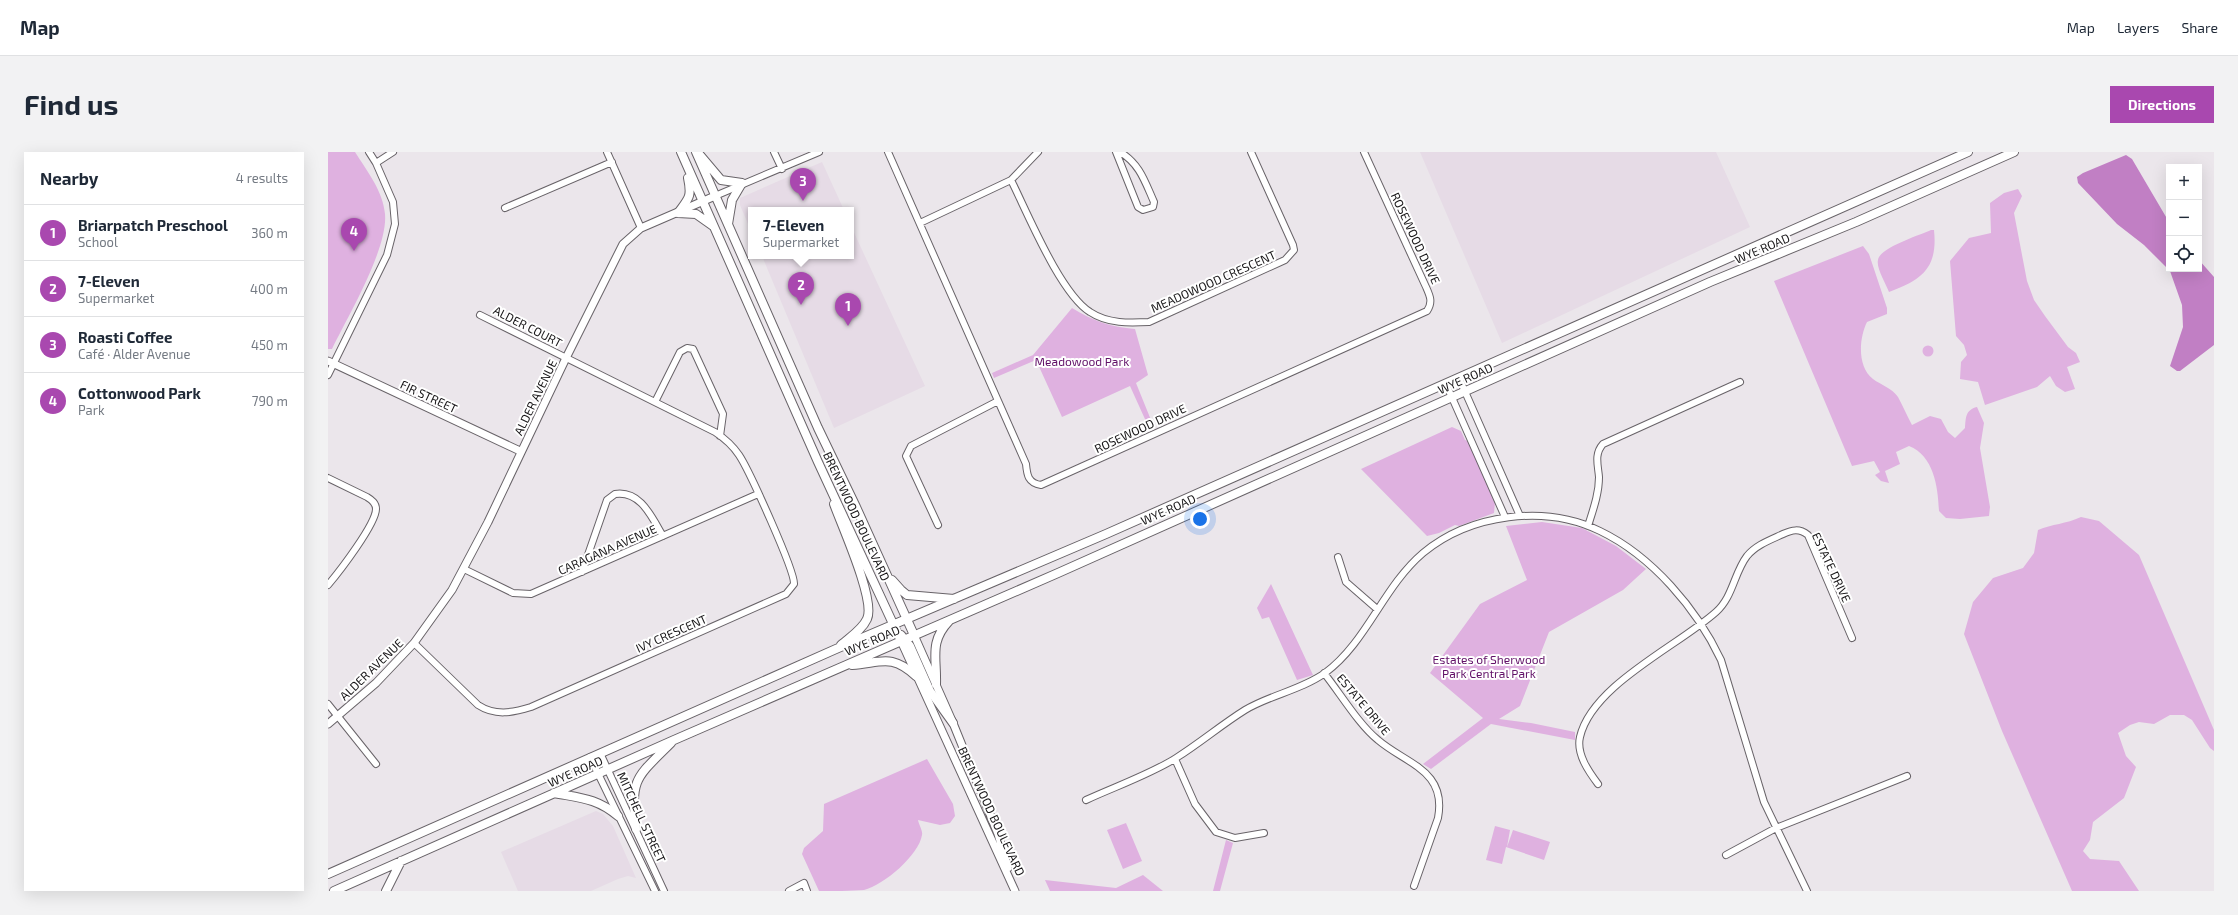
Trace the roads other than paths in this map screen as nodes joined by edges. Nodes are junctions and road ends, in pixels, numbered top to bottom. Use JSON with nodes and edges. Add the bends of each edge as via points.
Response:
{"nodes":[{"id":1,"x":369,"y":152,"type":"edge"},
{"id":2,"x":393,"y":152,"type":"edge"},
{"id":3,"x":607,"y":152,"type":"edge"},
{"id":4,"x":696,"y":152,"type":"edge"},
{"id":5,"x":774,"y":152,"type":"edge"},
{"id":6,"x":819,"y":152,"type":"edge"},
{"id":7,"x":888,"y":152,"type":"edge"},
{"id":8,"x":1038,"y":152,"type":"edge"},
{"id":9,"x":1116,"y":152,"type":"edge"},
{"id":10,"x":1120,"y":152,"type":"edge"},
{"id":11,"x":1251,"y":152,"type":"edge"},
{"id":12,"x":1364,"y":152,"type":"edge"},
{"id":13,"x":1968,"y":152,"type":"edge"},
{"id":14,"x":2014,"y":152,"type":"edge"},
{"id":15,"x":682,"y":155,"type":"edge"},
{"id":16,"x":612,"y":162,"type":"junction"},
{"id":17,"x":376,"y":163,"type":"junction"},
{"id":18,"x":782,"y":169,"type":"junction"},
{"id":19,"x":1011,"y":180,"type":"junction"},
{"id":20,"x":742,"y":183,"type":"junction"},
{"id":21,"x":715,"y":196,"type":"junction"},
{"id":22,"x":702,"y":202,"type":"junction"},
{"id":23,"x":505,"y":208,"type":"dead end"},
{"id":24,"x":678,"y":212,"type":"junction"},
{"id":25,"x":920,"y":223,"type":"junction"},
{"id":26,"x":728,"y":224,"type":"junction"},
{"id":27,"x":714,"y":227,"type":"junction"},
{"id":28,"x":641,"y":228,"type":"junction"},
{"id":29,"x":480,"y":315,"type":"dead end"},
{"id":30,"x":566,"y":358,"type":"junction"},
{"id":31,"x":331,"y":362,"type":"edge"},
{"id":32,"x":328,"y":374,"type":"edge"},
{"id":33,"x":1460,"y":378,"type":"junction"},
{"id":34,"x":1740,"y":382,"type":"dead end"},
{"id":35,"x":1446,"y":384,"type":"junction"},
{"id":36,"x":1465,"y":390,"type":"junction"},
{"id":37,"x":1452,"y":396,"type":"junction"},
{"id":38,"x":998,"y":401,"type":"junction"},
{"id":39,"x":655,"y":402,"type":"junction"},
{"id":40,"x":720,"y":436,"type":"junction"},
{"id":41,"x":520,"y":451,"type":"junction"},
{"id":42,"x":818,"y":462,"type":"junction"},
{"id":43,"x":328,"y":478,"type":"edge"},
{"id":44,"x":758,"y":494,"type":"junction"},
{"id":45,"x":1520,"y":516,"type":"junction"},
{"id":46,"x":1505,"y":517,"type":"junction"},
{"id":47,"x":938,"y":525,"type":"dead end"},
{"id":48,"x":1588,"y":526,"type":"junction"},
{"id":49,"x":663,"y":536,"type":"junction"},
{"id":50,"x":1338,"y":558,"type":"dead end"},
{"id":51,"x":884,"y":568,"type":"junction"},
{"id":52,"x":464,"y":569,"type":"junction"},
{"id":53,"x":582,"y":572,"type":"junction"},
{"id":54,"x":328,"y":586,"type":"edge"},
{"id":55,"x":955,"y":599,"type":"junction"},
{"id":56,"x":1377,"y":609,"type":"junction"},
{"id":57,"x":962,"y":614,"type":"junction"},
{"id":58,"x":906,"y":620,"type":"junction"},
{"id":59,"x":893,"y":625,"type":"junction"},
{"id":60,"x":1700,"y":625,"type":"junction"},
{"id":61,"x":914,"y":635,"type":"junction"},
{"id":62,"x":1852,"y":638,"type":"dead end"},
{"id":63,"x":903,"y":640,"type":"junction"},
{"id":64,"x":414,"y":643,"type":"junction"},
{"id":65,"x":836,"y":649,"type":"junction"},
{"id":66,"x":843,"y":665,"type":"junction"},
{"id":67,"x":1324,"y":673,"type":"junction"},
{"id":68,"x":916,"y":676,"type":"junction"},
{"id":69,"x":936,"y":684,"type":"junction"},
{"id":70,"x":328,"y":704,"type":"edge"},
{"id":71,"x":338,"y":716,"type":"junction"},
{"id":72,"x":953,"y":723,"type":"junction"},
{"id":73,"x":328,"y":724,"type":"edge"},
{"id":74,"x":674,"y":740,"type":"junction"},
{"id":75,"x":600,"y":753,"type":"junction"},
{"id":76,"x":590,"y":757,"type":"junction"},
{"id":77,"x":1174,"y":759,"type":"junction"},
{"id":78,"x":376,"y":764,"type":"dead end"},
{"id":79,"x":608,"y":769,"type":"junction"},
{"id":80,"x":598,"y":774,"type":"junction"},
{"id":81,"x":1907,"y":776,"type":"dead end"},
{"id":82,"x":1598,"y":784,"type":"dead end"},
{"id":83,"x":554,"y":793,"type":"junction"},
{"id":84,"x":1086,"y":800,"type":"dead end"},
{"id":85,"x":618,"y":816,"type":"junction"},
{"id":86,"x":1776,"y":828,"type":"junction"},
{"id":87,"x":636,"y":829,"type":"junction"},
{"id":88,"x":1264,"y":833,"type":"dead end"},
{"id":89,"x":1726,"y":855,"type":"dead end"},
{"id":90,"x":401,"y":862,"type":"junction"},
{"id":91,"x":328,"y":874,"type":"edge"},
{"id":92,"x":1414,"y":886,"type":"dead end"},
{"id":93,"x":1015,"y":890,"type":"edge"},
{"id":94,"x":334,"y":891,"type":"edge"},
{"id":95,"x":386,"y":891,"type":"edge"},
{"id":96,"x":655,"y":891,"type":"edge"},
{"id":97,"x":664,"y":891,"type":"edge"},
{"id":98,"x":789,"y":891,"type":"edge"},
{"id":99,"x":808,"y":891,"type":"edge"},
{"id":100,"x":1807,"y":891,"type":"edge"}],
"edges":[{"from":1,"to":17,"type":"street"},
{"from":2,"to":17,"type":"street"},
{"from":3,"to":16,"type":"street"},
{"from":4,"to":20,"type":"main road","via":[[721,180]]},
{"from":4,"to":21,"type":"main road","name":"BRENTWOOD BOULEVARD"},
{"from":5,"to":18,"type":"street"},
{"from":6,"to":18,"type":"street","name":"ALDER AVENUE"},
{"from":7,"to":25,"type":"street","name":"ROSEWOOD DRIVE"},
{"from":8,"to":19,"type":"street"},
{"from":9,"to":10,"type":"street","via":[[1138,207],[1143,210],[1150,209],[1154,202],[1141,171],[1129,157]]},
{"from":11,"to":19,"type":"street","name":"MEADOWOOD CRESCENT","via":[[1294,250],[1285,260],[1149,322],[1127,323],[1101,317],[1090,312],[1072,296],[1060,278]]},
{"from":12,"to":38,"type":"street","name":"ROSEWOOD DRIVE","via":[[1431,298],[1431,305],[1427,311],[1041,485],[1027,476],[1026,464]]},
{"from":13,"to":33,"type":"main road","name":"WYE ROAD"},
{"from":14,"to":36,"type":"main road","name":"WYE ROAD"},
{"from":15,"to":22,"type":"main road","name":"BRENTWOOD BOULEVARD"},
{"from":15,"to":24,"type":"main road","via":[[691,191],[690,197]]},
{"from":16,"to":23,"type":"street"},
{"from":16,"to":28,"type":"street"},
{"from":17,"to":31,"type":"street","via":[[392,202],[395,224],[387,254]]},
{"from":18,"to":20,"type":"street","name":"ALDER AVENUE"},
{"from":19,"to":25,"type":"street"},
{"from":20,"to":21,"type":"street","name":"ALDER AVENUE"},
{"from":20,"to":26,"type":"main road","via":[[732,200]]},
{"from":21,"to":22,"type":"street","name":"ALDER AVENUE"},
{"from":21,"to":26,"type":"main road","name":"BRENTWOOD BOULEVARD"},
{"from":22,"to":24,"type":"street","name":"ALDER AVENUE"},
{"from":22,"to":27,"type":"main road","name":"BRENTWOOD BOULEVARD"},
{"from":24,"to":27,"type":"main road","via":[[696,214]]},
{"from":24,"to":28,"type":"street","name":"ALDER AVENUE"},
{"from":25,"to":38,"type":"street","name":"ROSEWOOD DRIVE"},
{"from":26,"to":51,"type":"main road","name":"BRENTWOOD BOULEVARD","via":[[818,428]]},
{"from":27,"to":42,"type":"main road","name":"BRENTWOOD BOULEVARD"},
{"from":28,"to":30,"type":"street","name":"ALDER AVENUE","via":[[623,244],[616,256]]},
{"from":29,"to":30,"type":"street","name":"ALDER COURT"},
{"from":30,"to":39,"type":"street","name":"IVY CRESCENT"},
{"from":30,"to":41,"type":"street","name":"ALDER AVENUE"},
{"from":31,"to":32,"type":"street"},
{"from":31,"to":41,"type":"street","name":"FIR STREET"},
{"from":33,"to":35,"type":"main road","name":"WYE ROAD"},
{"from":33,"to":36,"type":"street"},
{"from":34,"to":48,"type":"street","via":[[1603,444],[1599,448],[1597,458],[1598,490]]},
{"from":35,"to":37,"type":"street"},
{"from":35,"to":55,"type":"main road","name":"WYE ROAD"},
{"from":36,"to":37,"type":"main road","name":"WYE ROAD"},
{"from":36,"to":45,"type":"street"},
{"from":37,"to":46,"type":"street"},
{"from":37,"to":57,"type":"main road","name":"WYE ROAD"},
{"from":38,"to":47,"type":"street","via":[[911,446],[906,456]]},
{"from":39,"to":40,"type":"street","name":"IVY CRESCENT"},
{"from":39,"to":40,"type":"street","via":[[680,352],[687,348],[693,349],[723,414]]},
{"from":40,"to":44,"type":"street","name":"IVY CRESCENT","via":[[740,456]]},
{"from":41,"to":52,"type":"street","name":"ALDER AVENUE"},
{"from":42,"to":59,"type":"main road","name":"BRENTWOOD BOULEVARD"},
{"from":42,"to":65,"type":"main road","via":[[864,583],[869,606],[868,618],[862,627]]},
{"from":43,"to":54,"type":"street","via":[[368,497],[376,505],[374,518]]},
{"from":44,"to":49,"type":"street","name":"CARAGANA AVENUE"},
{"from":44,"to":64,"type":"street","name":"IVY CRESCENT","via":[[794,575],[794,584],[790,591],[531,707],[503,713],[484,709]]},
{"from":45,"to":46,"type":"street","name":"ESTATE DRIVE"},
{"from":45,"to":48,"type":"street","name":"ESTATE DRIVE","via":[[1549,517]]},
{"from":46,"to":56,"type":"street","name":"ESTATE DRIVE","via":[[1462,530],[1434,545],[1410,565]]},
{"from":48,"to":60,"type":"street","name":"ESTATE DRIVE","via":[[1610,536],[1644,560],[1669,585]]},
{"from":49,"to":53,"type":"street","name":"CARAGANA AVENUE"},
{"from":49,"to":53,"type":"street","via":[[641,502],[624,494],[614,494],[607,500]]},
{"from":50,"to":56,"type":"street","via":[[1346,582]]},
{"from":51,"to":55,"type":"main road","via":[[907,595]]},
{"from":51,"to":58,"type":"main road","name":"BRENTWOOD BOULEVARD"},
{"from":52,"to":53,"type":"street","name":"CARAGANA AVENUE","via":[[519,595],[538,592]]},
{"from":52,"to":64,"type":"street","name":"ALDER AVENUE"},
{"from":55,"to":58,"type":"main road","name":"WYE ROAD"},
{"from":56,"to":67,"type":"street","name":"ESTATE DRIVE","via":[[1350,648]]},
{"from":57,"to":61,"type":"main road","name":"WYE ROAD"},
{"from":57,"to":69,"type":"main road","via":[[948,621],[937,638],[934,652]]},
{"from":58,"to":59,"type":"main road","name":"WYE ROAD"},
{"from":58,"to":61,"type":"main road","name":"BRENTWOOD BOULEVARD"},
{"from":59,"to":63,"type":"main road","name":"BRENTWOOD BOULEVARD"},
{"from":59,"to":65,"type":"main road","name":"WYE ROAD"},
{"from":60,"to":62,"type":"street","name":"ESTATE DRIVE","via":[[1725,602],[1740,568],[1754,550],[1768,541],[1796,530],[1808,535]]},
{"from":60,"to":82,"type":"street","name":"ESTATE DRIVE","via":[[1624,678],[1593,712],[1580,738],[1580,747],[1586,766]]},
{"from":60,"to":86,"type":"street","name":"ESTATE DRIVE","via":[[1711,639],[1721,660],[1754,771]]},
{"from":61,"to":63,"type":"main road","name":"WYE ROAD"},
{"from":61,"to":69,"type":"street","name":"BRENTWOOD BOULEVARD"},
{"from":63,"to":66,"type":"main road","name":"WYE ROAD"},
{"from":63,"to":68,"type":"street","name":"BRENTWOOD BOULEVARD"},
{"from":63,"to":72,"type":"main road","via":[[930,691]]},
{"from":64,"to":71,"type":"street","name":"ALDER AVENUE","via":[[376,683]]},
{"from":65,"to":75,"type":"main road","name":"WYE ROAD"},
{"from":66,"to":68,"type":"main road","via":[[886,660],[903,666]]},
{"from":66,"to":74,"type":"main road","name":"WYE ROAD"},
{"from":67,"to":77,"type":"street","name":"ESTATE DRIVE","via":[[1246,709]]},
{"from":67,"to":92,"type":"street","name":"ESTATE DRIVE","via":[[1377,740],[1422,769],[1432,779],[1436,788],[1440,807],[1438,818]]},
{"from":68,"to":93,"type":"street","name":"BRENTWOOD BOULEVARD"},
{"from":69,"to":72,"type":"street","name":"BRENTWOOD BOULEVARD"},
{"from":70,"to":71,"type":"street"},
{"from":71,"to":73,"type":"street","name":"ALDER AVENUE"},
{"from":71,"to":78,"type":"street"},
{"from":72,"to":93,"type":"street","name":"BRENTWOOD BOULEVARD","via":[[998,834]]},
{"from":74,"to":79,"type":"main road","name":"WYE ROAD"},
{"from":74,"to":87,"type":"main road","via":[[640,775],[635,784],[633,805]]},
{"from":75,"to":76,"type":"main road","name":"WYE ROAD"},
{"from":75,"to":79,"type":"street","name":"MITCHELL STREET"},
{"from":76,"to":80,"type":"street","name":"MITCHELL STREET"},
{"from":76,"to":91,"type":"main road","name":"WYE ROAD"},
{"from":77,"to":84,"type":"street","name":"ESTATE DRIVE"},
{"from":77,"to":88,"type":"street","via":[[1195,804],[1216,832],[1235,838]]},
{"from":79,"to":80,"type":"main road","name":"WYE ROAD"},
{"from":79,"to":87,"type":"street","name":"MITCHELL STREET"},
{"from":80,"to":83,"type":"main road","name":"WYE ROAD"},
{"from":80,"to":85,"type":"street","name":"MITCHELL STREET"},
{"from":81,"to":86,"type":"street"},
{"from":83,"to":85,"type":"main road","via":[[592,800],[606,806]]},
{"from":83,"to":90,"type":"main road","name":"WYE ROAD"},
{"from":85,"to":96,"type":"street","name":"MITCHELL STREET"},
{"from":86,"to":89,"type":"street"},
{"from":86,"to":100,"type":"street","name":"ESTATE DRIVE"},
{"from":87,"to":97,"type":"street","name":"MITCHELL STREET"},
{"from":90,"to":94,"type":"main road","name":"WYE ROAD"},
{"from":90,"to":95,"type":"main road"},
{"from":98,"to":99,"type":"street","via":[[804,883]]}]}
